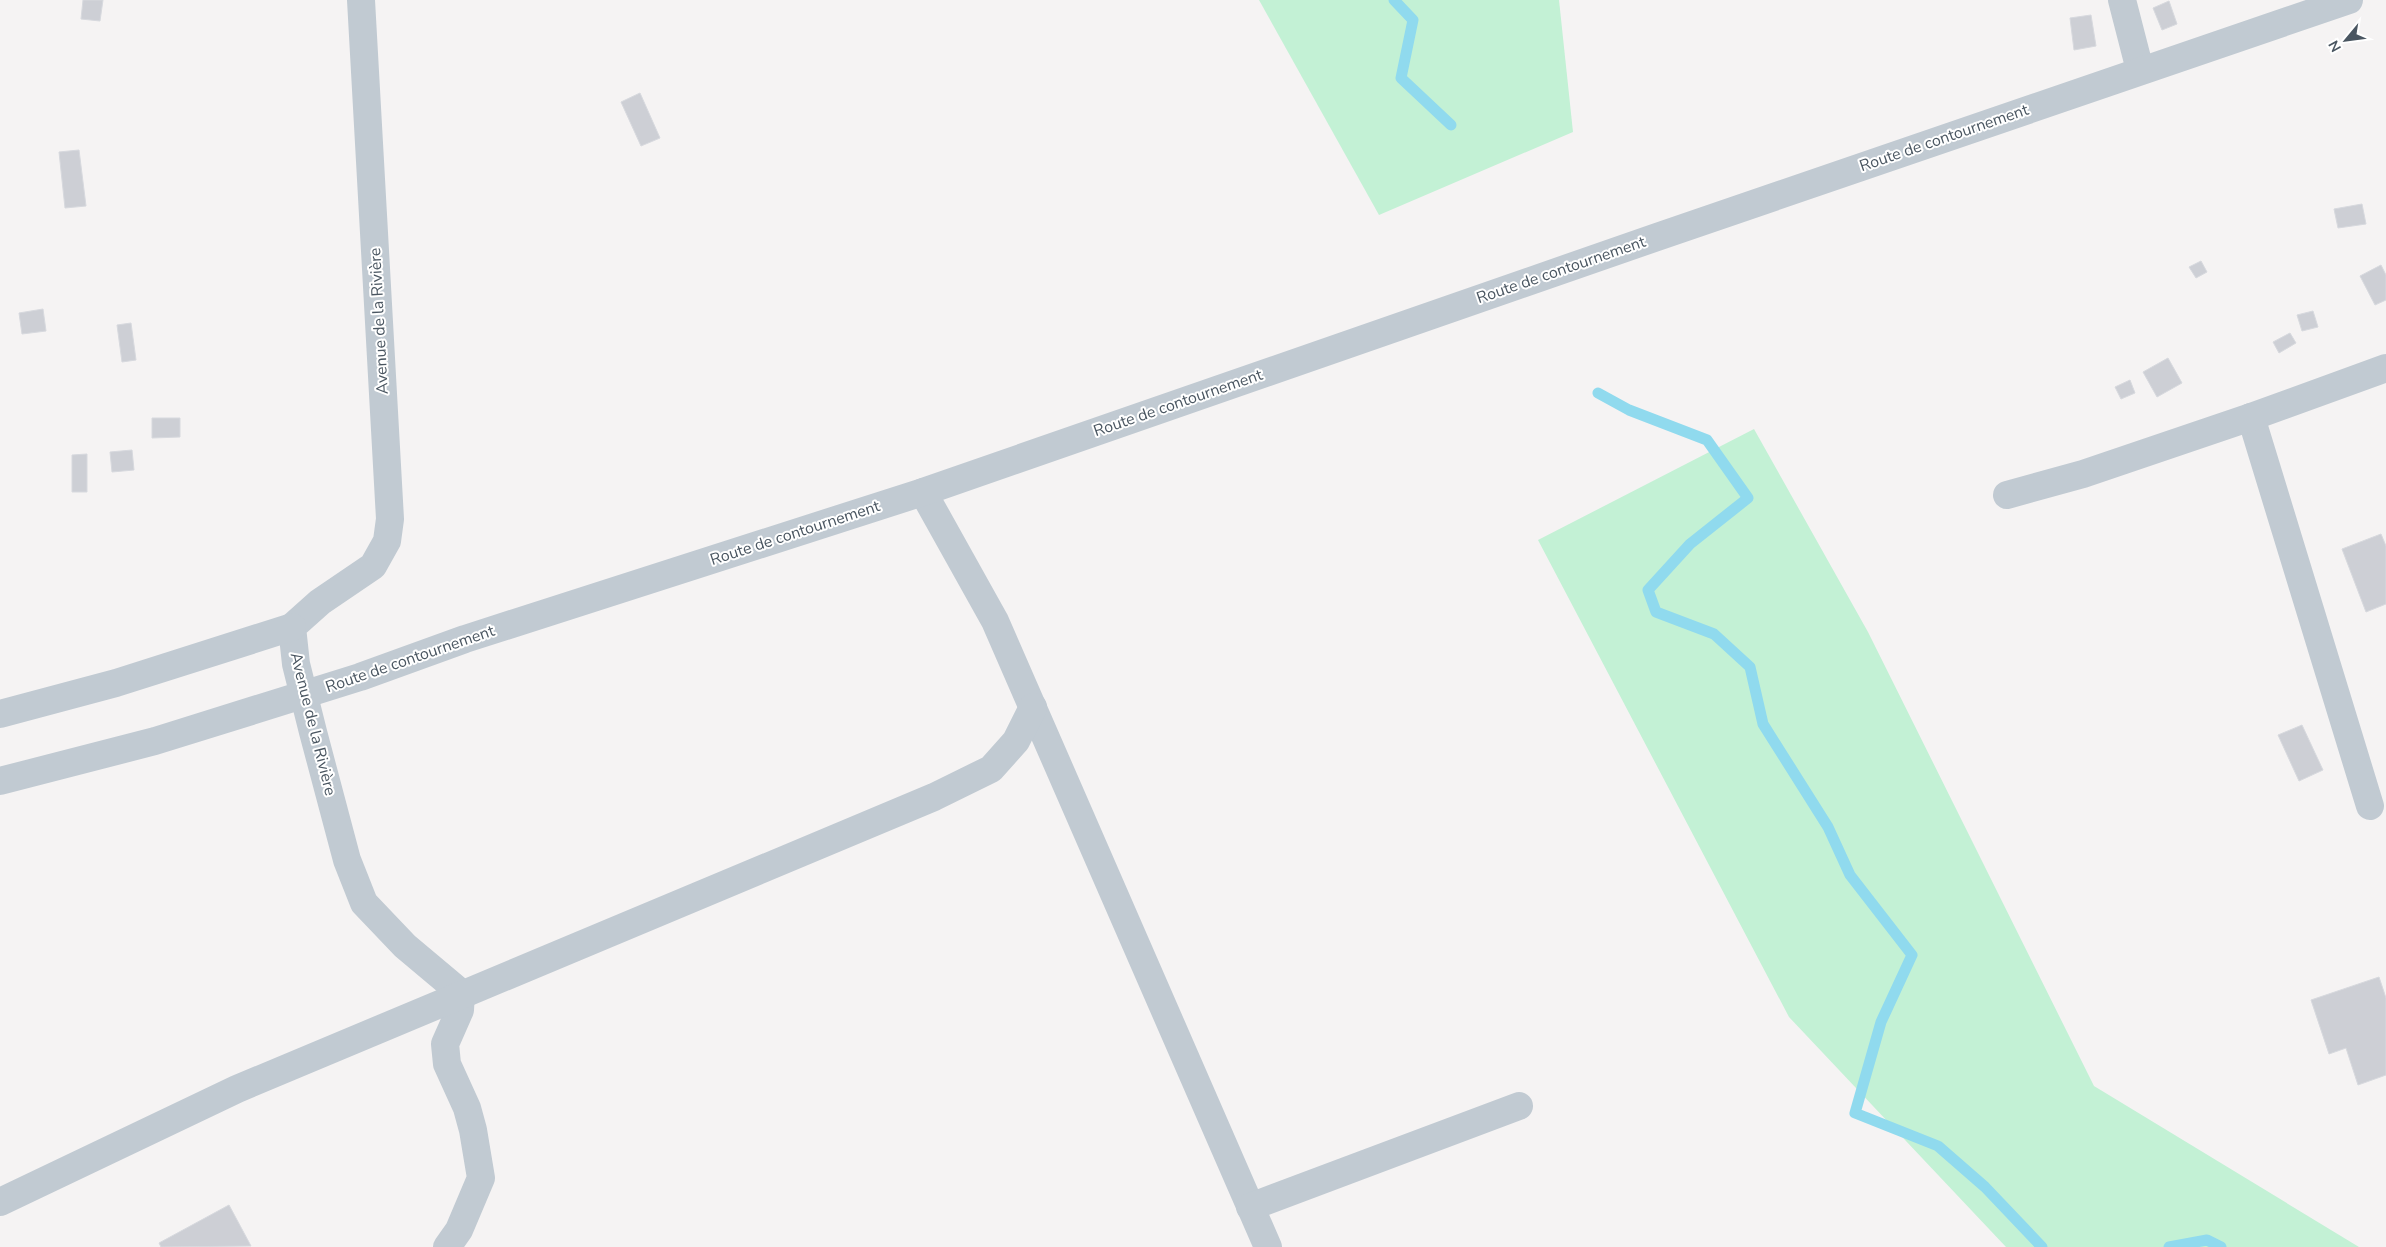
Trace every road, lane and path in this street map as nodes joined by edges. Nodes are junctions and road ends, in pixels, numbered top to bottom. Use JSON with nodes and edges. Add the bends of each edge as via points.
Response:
{"nodes":[{"id":1,"x":361,"y":0,"type":"edge"},
{"id":2,"x":2122,"y":0,"type":"edge"},
{"id":3,"x":2349,"y":0,"type":"edge"},
{"id":4,"x":2140,"y":70,"type":"junction"},
{"id":5,"x":2386,"y":368,"type":"edge"},
{"id":6,"x":2251,"y":417,"type":"junction"},
{"id":7,"x":924,"y":492,"type":"junction"},
{"id":8,"x":2007,"y":495,"type":"dead end"},
{"id":9,"x":292,"y":627,"type":"junction"},
{"id":10,"x":305,"y":694,"type":"junction"},
{"id":11,"x":1033,"y":707,"type":"junction"},
{"id":12,"x":0,"y":714,"type":"edge"},
{"id":13,"x":0,"y":782,"type":"edge"},
{"id":14,"x":2370,"y":806,"type":"dead end"},
{"id":15,"x":461,"y":993,"type":"junction"},
{"id":16,"x":1519,"y":1106,"type":"dead end"},
{"id":17,"x":0,"y":1202,"type":"edge"},
{"id":18,"x":1250,"y":1206,"type":"junction"},
{"id":19,"x":447,"y":1247,"type":"edge"},
{"id":20,"x":1268,"y":1247,"type":"edge"}],
"edges":[{"from":1,"to":9,"type":"street","name":"Avenue de la Rivière","via":[[390,519],[387,541],[373,566],[320,602]]},
{"from":2,"to":4,"type":"street"},
{"from":3,"to":4,"type":"street","name":"Route de contournement"},
{"from":4,"to":7,"type":"street","name":"Route de contournement"},
{"from":5,"to":6,"type":"street"},
{"from":6,"to":8,"type":"street","via":[[2083,474]]},
{"from":6,"to":14,"type":"street"},
{"from":7,"to":10,"type":"street","name":"Route de contournement","via":[[465,639]]},
{"from":7,"to":11,"type":"street","via":[[995,622]]},
{"from":9,"to":10,"type":"street","name":"Avenue de la Rivière","via":[[296,664]]},
{"from":9,"to":12,"type":"street","via":[[116,683]]},
{"from":10,"to":13,"type":"street","name":"Route de contournement","via":[[155,741]]},
{"from":10,"to":15,"type":"street","name":"Avenue de la Rivière","via":[[348,860],[364,903],[405,946]]},
{"from":11,"to":15,"type":"street","via":[[1016,741],[991,769],[934,797]]},
{"from":11,"to":18,"type":"street"},
{"from":15,"to":17,"type":"street","via":[[237,1089]]},
{"from":15,"to":19,"type":"street","via":[[460,1010],[444,1044],[447,1064],[467,1108],[481,1178],[459,1230]]},
{"from":16,"to":18,"type":"street"},
{"from":18,"to":20,"type":"street"}]}
